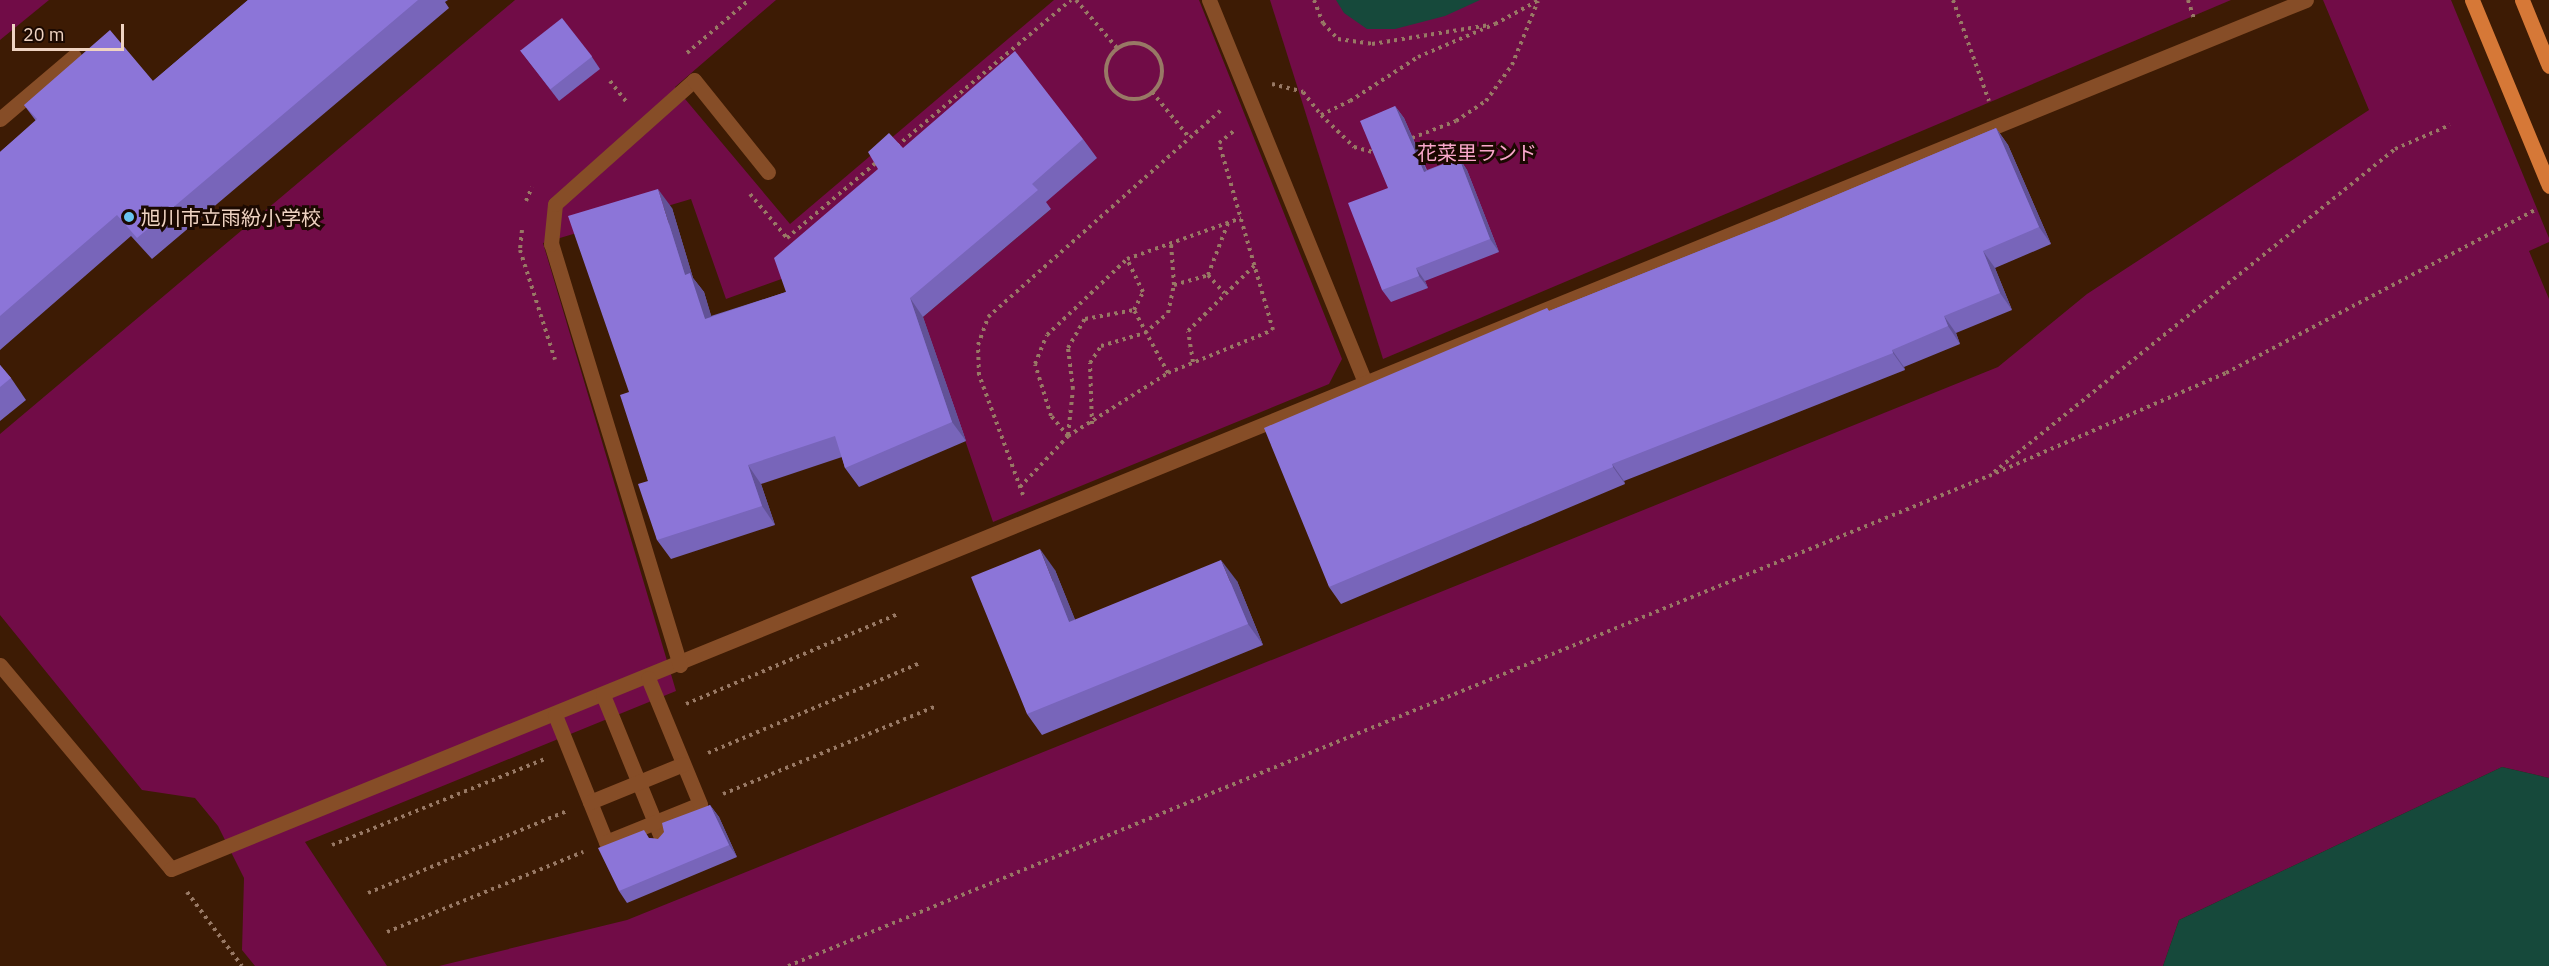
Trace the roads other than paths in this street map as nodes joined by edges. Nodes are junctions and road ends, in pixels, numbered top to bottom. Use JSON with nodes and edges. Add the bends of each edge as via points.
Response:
{"nodes":[{"id":1,"x":1209,"y":0,"type":"edge"},
{"id":2,"x":2306,"y":0,"type":"edge"},
{"id":3,"x":2472,"y":0,"type":"edge"},
{"id":4,"x":2522,"y":0,"type":"edge"},
{"id":5,"x":74,"y":56,"type":"dead end"},
{"id":6,"x":2549,"y":66,"type":"edge"},
{"id":7,"x":0,"y":119,"type":"edge"},
{"id":8,"x":768,"y":172,"type":"dead end"},
{"id":9,"x":2549,"y":186,"type":"edge"},
{"id":10,"x":1365,"y":382,"type":"junction"},
{"id":11,"x":0,"y":665,"type":"edge"},
{"id":12,"x":680,"y":665,"type":"junction"},
{"id":13,"x":648,"y":678,"type":"junction"},
{"id":14,"x":603,"y":695,"type":"junction"},
{"id":15,"x":555,"y":715,"type":"junction"},
{"id":16,"x":683,"y":764,"type":"junction"},
{"id":17,"x":639,"y":782,"type":"junction"},
{"id":18,"x":590,"y":802,"type":"junction"},
{"id":19,"x":654,"y":822,"type":"junction"},
{"id":20,"x":663,"y":842,"type":"edge"}],
"edges":[{"from":1,"to":10,"type":"street"},
{"from":2,"to":10,"type":"street"},
{"from":3,"to":9,"type":"main road"},
{"from":4,"to":6,"type":"main road"},
{"from":5,"to":7,"type":"street"},
{"from":8,"to":12,"type":"street","via":[[694,80],[555,204],[551,244]]},
{"from":10,"to":12,"type":"street"},
{"from":11,"to":15,"type":"street","via":[[171,869]]},
{"from":12,"to":13,"type":"street"},
{"from":13,"to":14,"type":"street"},
{"from":13,"to":16,"type":"street"},
{"from":14,"to":15,"type":"street"},
{"from":14,"to":17,"type":"street"},
{"from":15,"to":18,"type":"street"},
{"from":16,"to":17,"type":"street"},
{"from":16,"to":19,"type":"street","via":[[700,804]]},
{"from":17,"to":18,"type":"street"},
{"from":17,"to":19,"type":"street"},
{"from":18,"to":19,"type":"street","via":[[606,842]]},
{"from":19,"to":20,"type":"street"}]}
